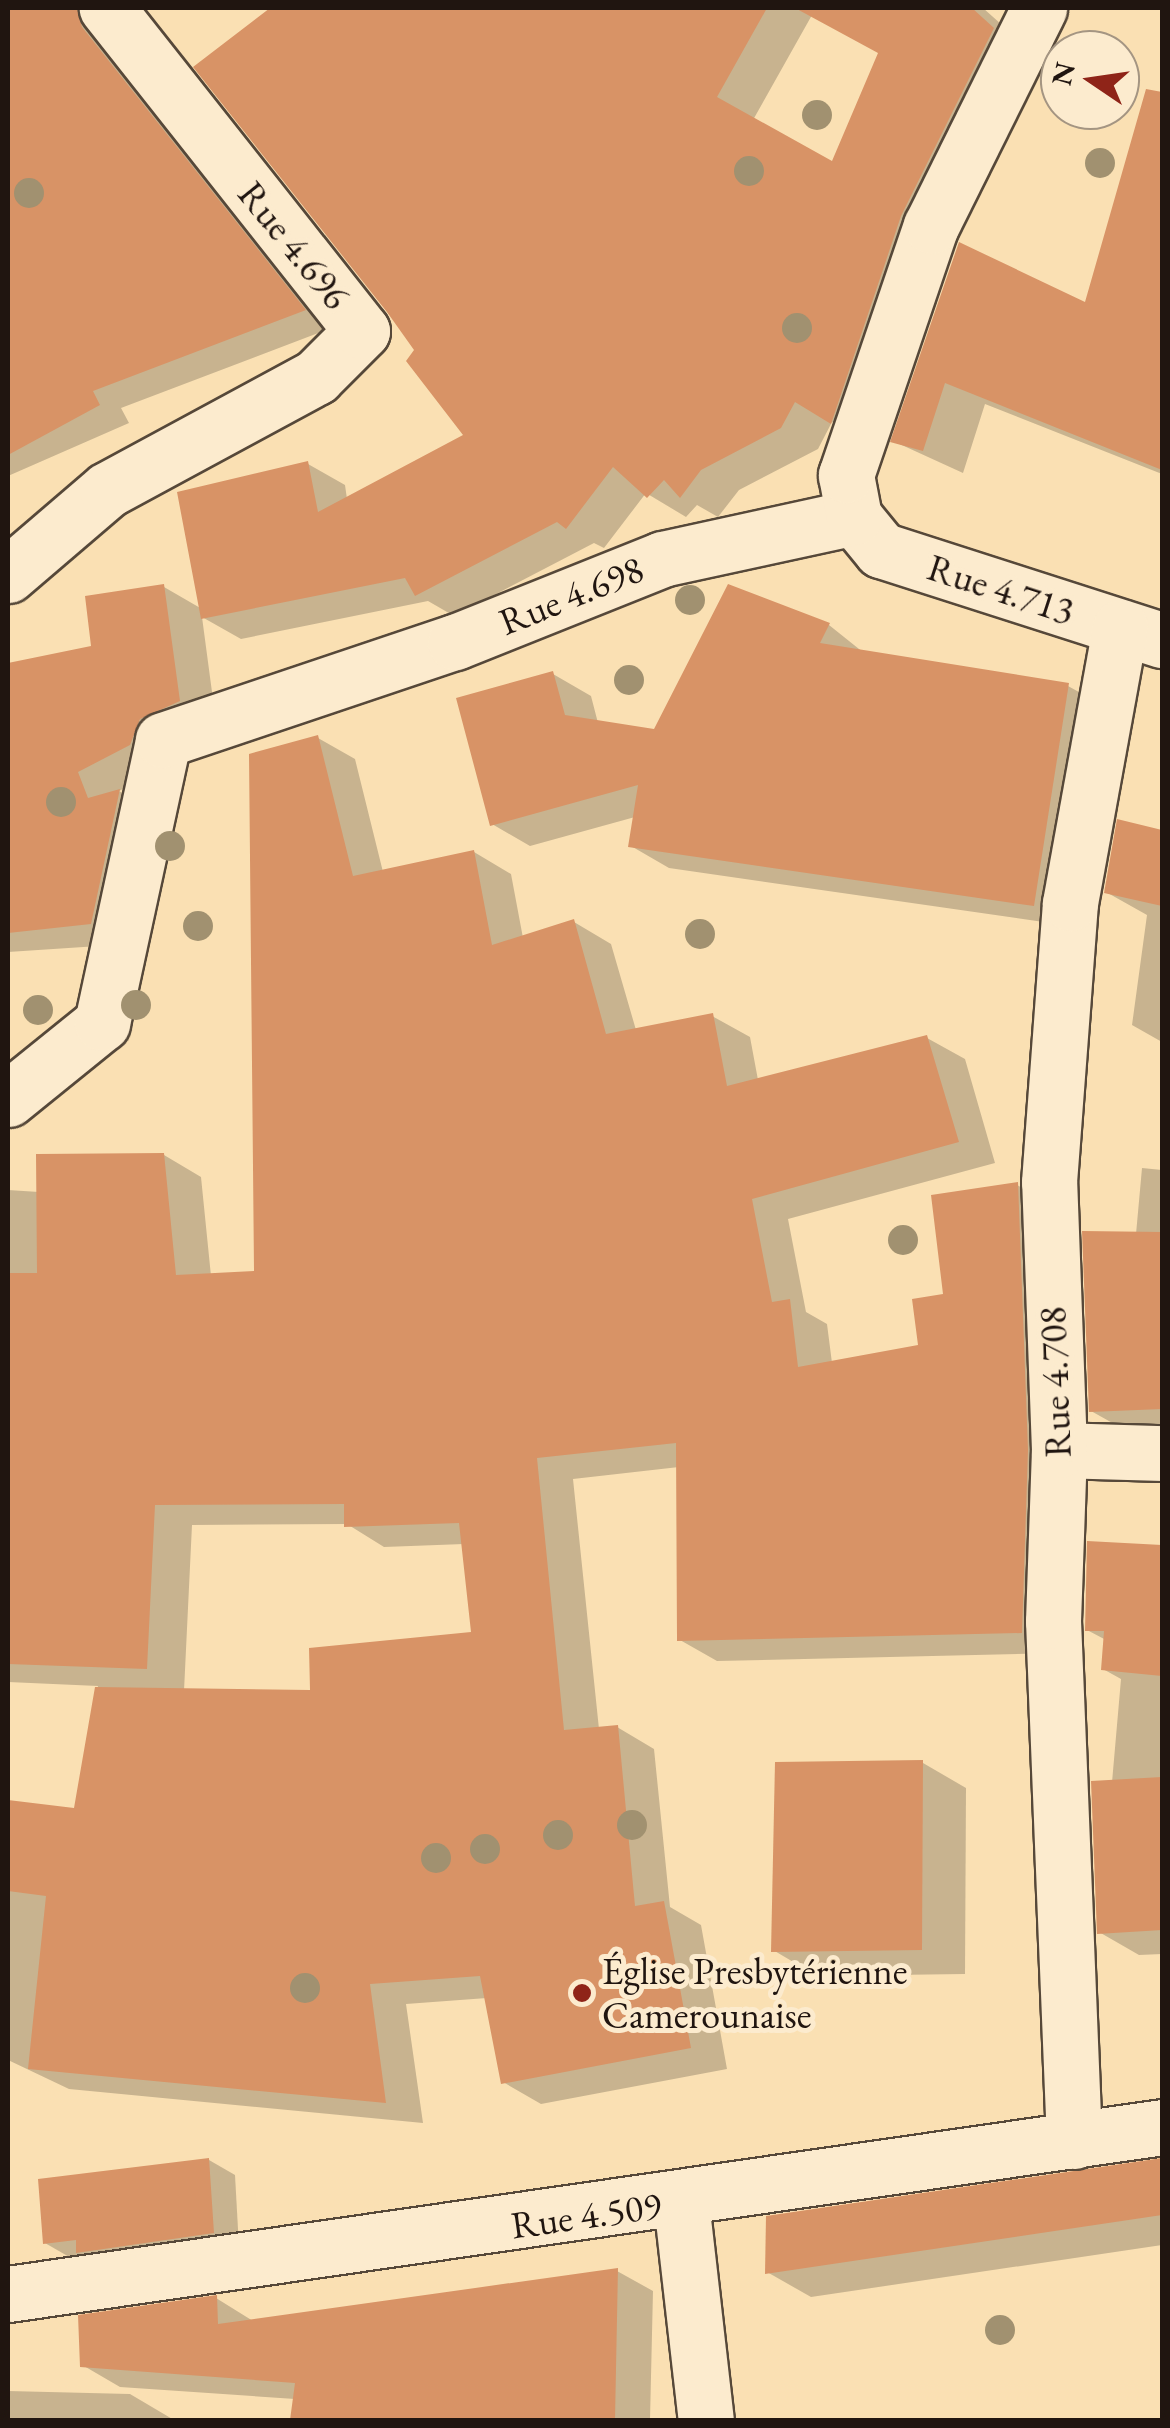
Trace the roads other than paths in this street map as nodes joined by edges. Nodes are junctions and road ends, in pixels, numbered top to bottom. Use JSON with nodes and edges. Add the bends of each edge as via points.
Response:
{"nodes":[{"id":1,"x":107,"y":8,"type":"edge"},
{"id":2,"x":1039,"y":8,"type":"edge"},
{"id":3,"x":854,"y":518,"type":"junction"},
{"id":4,"x":8,"y":575,"type":"edge"},
{"id":5,"x":1141,"y":633,"type":"edge"},
{"id":6,"x":8,"y":1099,"type":"edge"},
{"id":7,"x":1059,"y":1450,"type":"junction"},
{"id":8,"x":1162,"y":1453,"type":"edge"},
{"id":9,"x":1162,"y":2127,"type":"edge"},
{"id":10,"x":1074,"y":2142,"type":"junction"},
{"id":11,"x":680,"y":2202,"type":"junction"},
{"id":12,"x":8,"y":2294,"type":"edge"},
{"id":13,"x":706,"y":2420,"type":"edge"}],
"edges":[{"from":1,"to":4,"type":"street","name":"Rue 4.696","via":[[362,331],[316,377],[107,490]]},
{"from":2,"to":3,"type":"street","via":[[931,226],[846,475]]},
{"from":3,"to":5,"type":"street","name":"Rue 4.713","via":[[881,550]]},
{"from":3,"to":6,"type":"street","name":"Rue 4.698","via":[[662,559],[454,642],[164,740],[102,1023]]},
{"from":5,"to":7,"type":"street","name":"Rue 4.708","via":[[1070,903],[1049,1182]]},
{"from":7,"to":8,"type":"street"},
{"from":7,"to":10,"type":"street","name":"Rue 4.708","via":[[1053,1621]]},
{"from":9,"to":10,"type":"street","name":"Rue 4.509"},
{"from":10,"to":11,"type":"street","name":"Rue 4.509"},
{"from":11,"to":12,"type":"street","name":"Rue 4.509"},
{"from":11,"to":13,"type":"street"}]}
